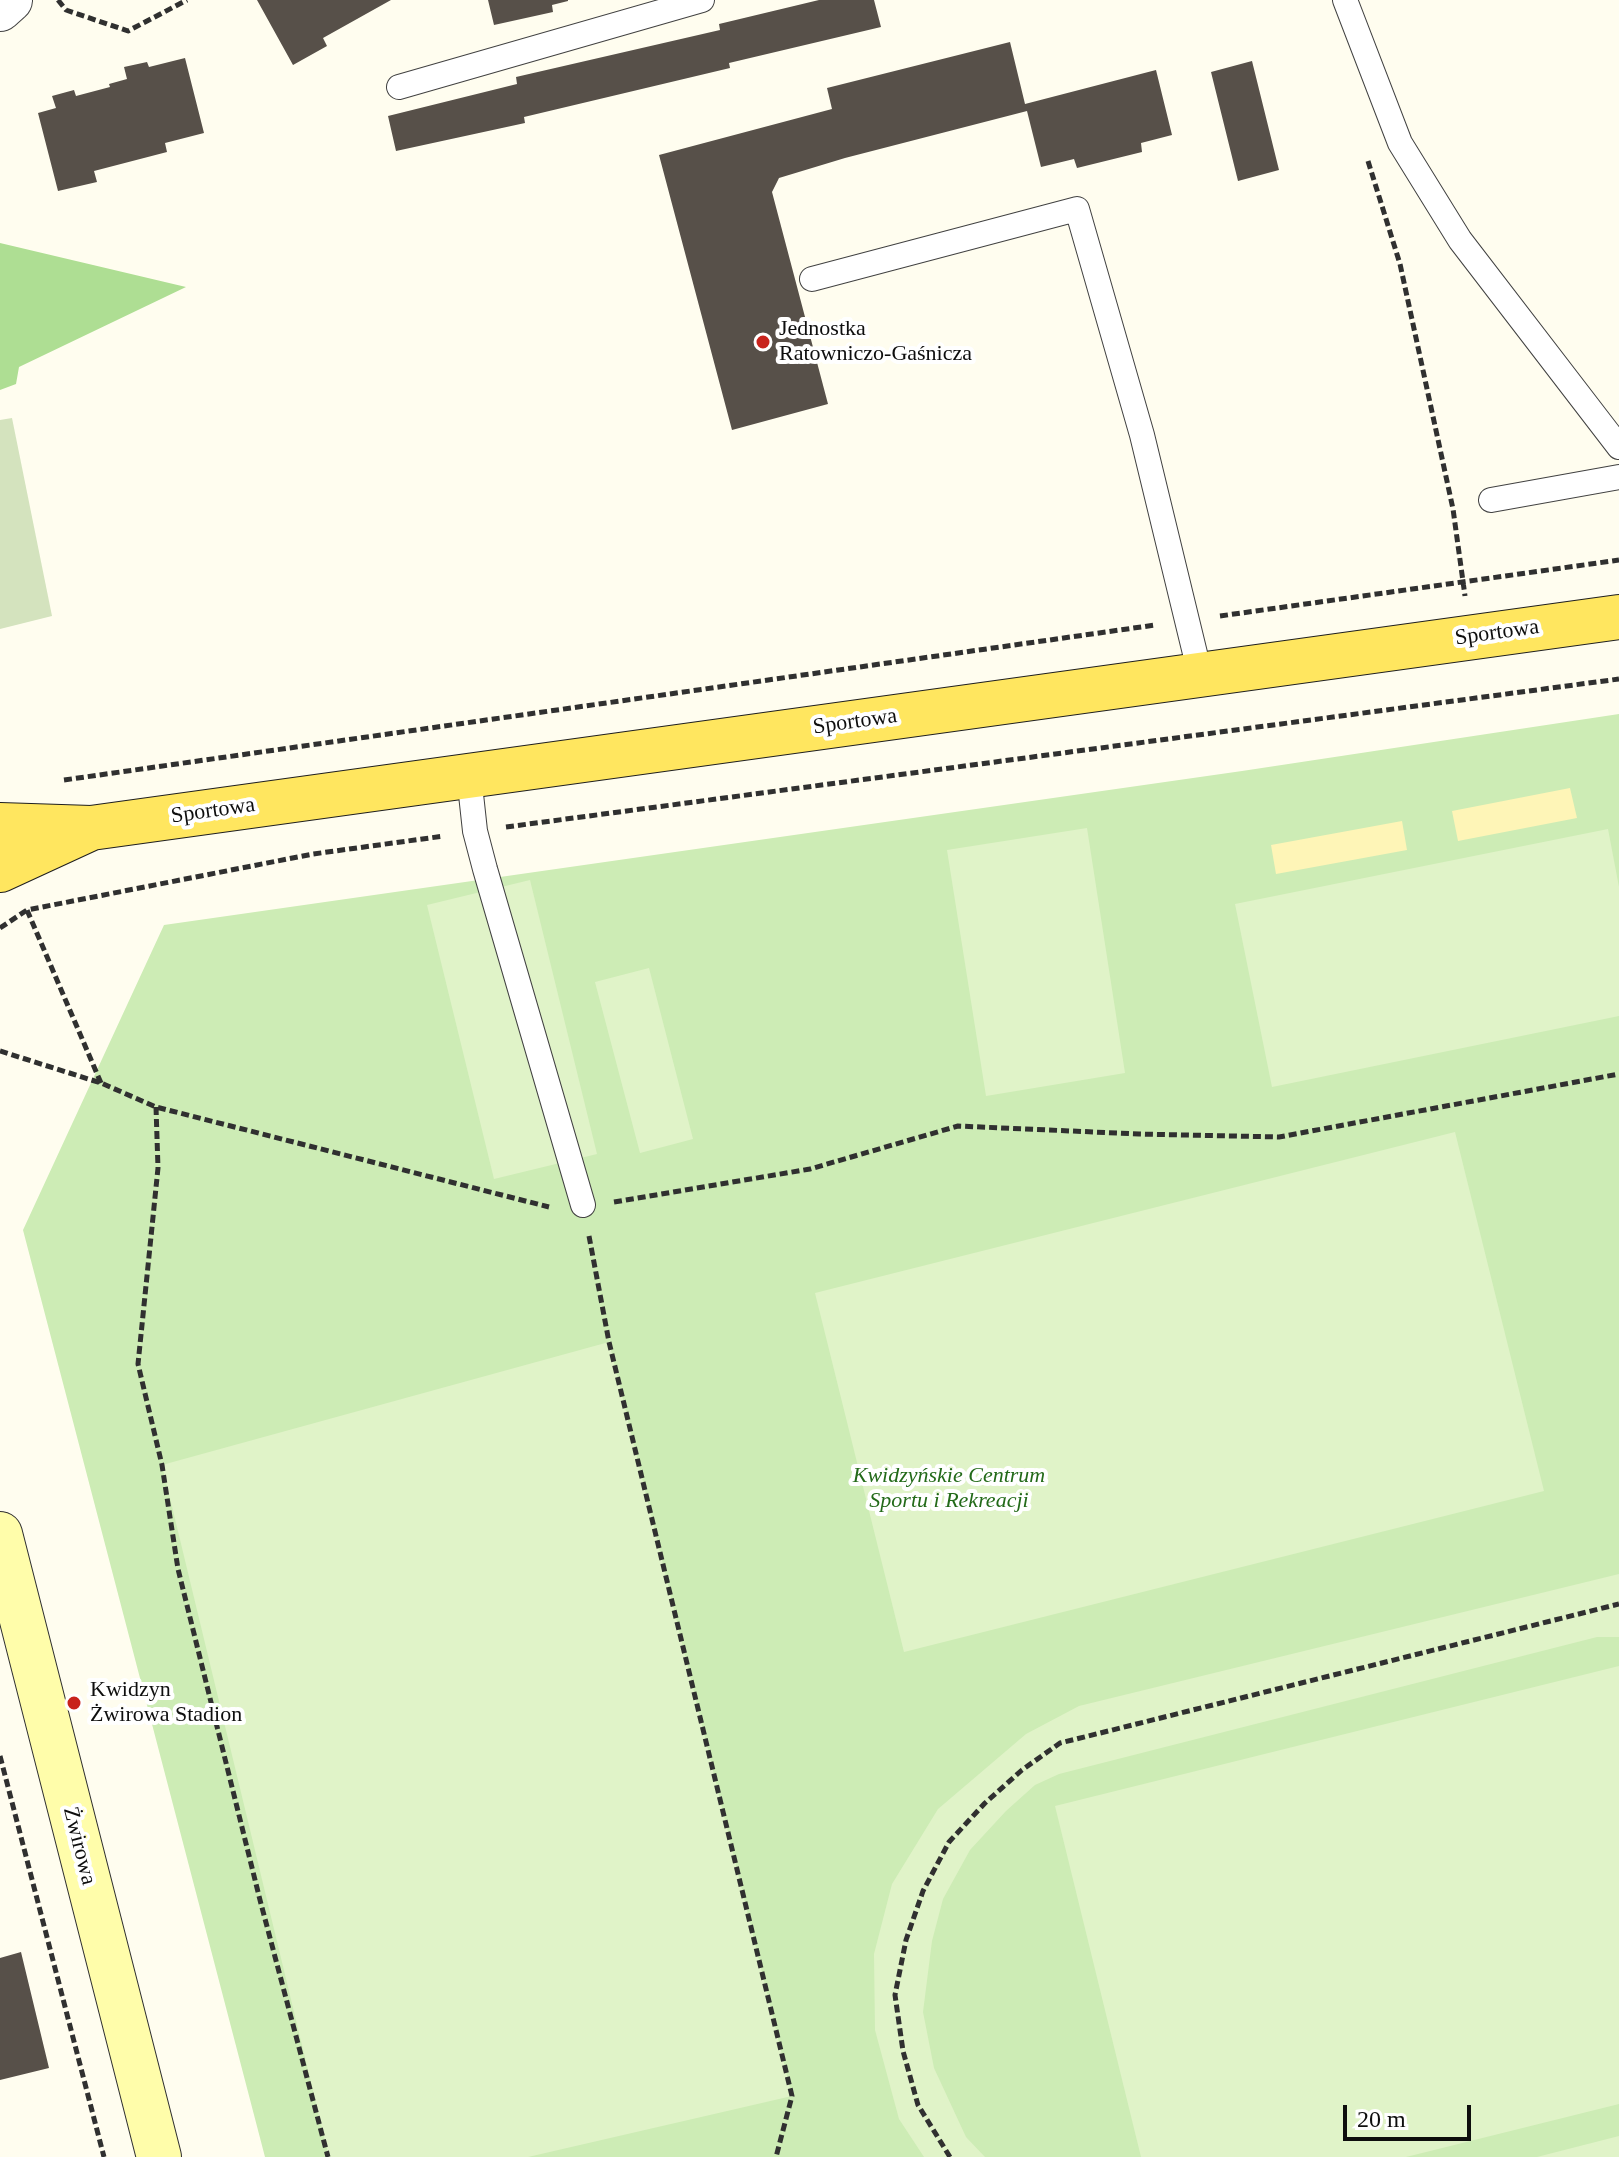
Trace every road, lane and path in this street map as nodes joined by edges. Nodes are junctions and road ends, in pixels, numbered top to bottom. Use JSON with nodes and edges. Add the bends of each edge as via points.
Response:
{"nodes":[{"id":1,"x":10,"y":0,"type":"edge"},
{"id":2,"x":58,"y":0,"type":"edge"},
{"id":3,"x":187,"y":0,"type":"edge"},
{"id":4,"x":702,"y":0,"type":"edge"},
{"id":5,"x":1345,"y":0,"type":"edge"},
{"id":6,"x":0,"y":9,"type":"edge"},
{"id":7,"x":399,"y":87,"type":"dead end"},
{"id":8,"x":1363,"y":147,"type":"dead end"},
{"id":9,"x":812,"y":279,"type":"dead end"},
{"id":10,"x":1619,"y":447,"type":"edge"},
{"id":11,"x":1619,"y":477,"type":"edge"},
{"id":12,"x":1491,"y":500,"type":"dead end"},
{"id":13,"x":1619,"y":560,"type":"edge"},
{"id":14,"x":1462,"y":582,"type":"junction"},
{"id":15,"x":1619,"y":617,"type":"edge"},
{"id":16,"x":1186,"y":621,"type":"junction"},
{"id":17,"x":1476,"y":637,"type":"junction"},
{"id":18,"x":1200,"y":674,"type":"junction"},
{"id":19,"x":1619,"y":679,"type":"edge"},
{"id":20,"x":469,"y":776,"type":"junction"},
{"id":21,"x":53,"y":781,"type":"dead end"},
{"id":22,"x":0,"y":825,"type":"edge"},
{"id":23,"x":91,"y":828,"type":"junction"},
{"id":24,"x":475,"y":831,"type":"junction"},
{"id":25,"x":0,"y":870,"type":"edge"},
{"id":26,"x":27,"y":910,"type":"junction"},
{"id":27,"x":0,"y":928,"type":"edge"},
{"id":28,"x":0,"y":1051,"type":"edge"},
{"id":29,"x":1619,"y":1074,"type":"edge"},
{"id":30,"x":101,"y":1083,"type":"junction"},
{"id":31,"x":156,"y":1107,"type":"junction"},
{"id":32,"x":583,"y":1205,"type":"junction"},
{"id":33,"x":0,"y":1534,"type":"edge"},
{"id":34,"x":1619,"y":1604,"type":"edge"},
{"id":35,"x":0,"y":1756,"type":"edge"},
{"id":36,"x":104,"y":2157,"type":"edge"},
{"id":37,"x":159,"y":2157,"type":"edge"},
{"id":38,"x":328,"y":2157,"type":"edge"},
{"id":39,"x":776,"y":2157,"type":"edge"},
{"id":40,"x":950,"y":2157,"type":"edge"}],
"edges":[{"from":1,"to":6,"type":"street"},
{"from":2,"to":3,"type":"path","via":[[66,10],[128,31]]},
{"from":4,"to":7,"type":"lane"},
{"from":5,"to":10,"type":"lane","via":[[1400,143],[1460,240]]},
{"from":8,"to":14,"type":"path","via":[[1400,264],[1453,509]]},
{"from":9,"to":16,"type":"lane","via":[[1077,209],[1142,435]]},
{"from":11,"to":12,"type":"lane"},
{"from":13,"to":14,"type":"path"},
{"from":14,"to":16,"type":"path"},
{"from":14,"to":17,"type":"path"},
{"from":15,"to":17,"type":"main road","name":"Sportowa"},
{"from":16,"to":18,"type":"lane"},
{"from":16,"to":21,"type":"path"},
{"from":17,"to":18,"type":"main road","name":"Sportowa"},
{"from":18,"to":20,"type":"main road","name":"Sportowa"},
{"from":19,"to":24,"type":"path"},
{"from":20,"to":23,"type":"main road","name":"Sportowa"},
{"from":20,"to":24,"type":"lane"},
{"from":22,"to":23,"type":"main road","name":"Sportowa"},
{"from":23,"to":25,"type":"main road","name":"Sportowa"},
{"from":24,"to":26,"type":"path","via":[[313,854]]},
{"from":24,"to":32,"type":"lane"},
{"from":26,"to":27,"type":"path"},
{"from":26,"to":30,"type":"path"},
{"from":28,"to":30,"type":"path"},
{"from":29,"to":32,"type":"path","via":[[1279,1137],[958,1126],[810,1169]]},
{"from":30,"to":31,"type":"path"},
{"from":31,"to":32,"type":"path","via":[[555,1209]]},
{"from":31,"to":38,"type":"path","via":[[158,1168],[138,1364],[162,1465],[178,1569]]},
{"from":32,"to":39,"type":"path","via":[[609,1342],[792,2096]]},
{"from":33,"to":37,"type":"street","name":"Żwirowa"},
{"from":34,"to":40,"type":"path","via":[[1060,1743],[1022,1770],[949,1842],[923,1891],[895,1995],[918,2105]]},
{"from":35,"to":36,"type":"path"}]}
